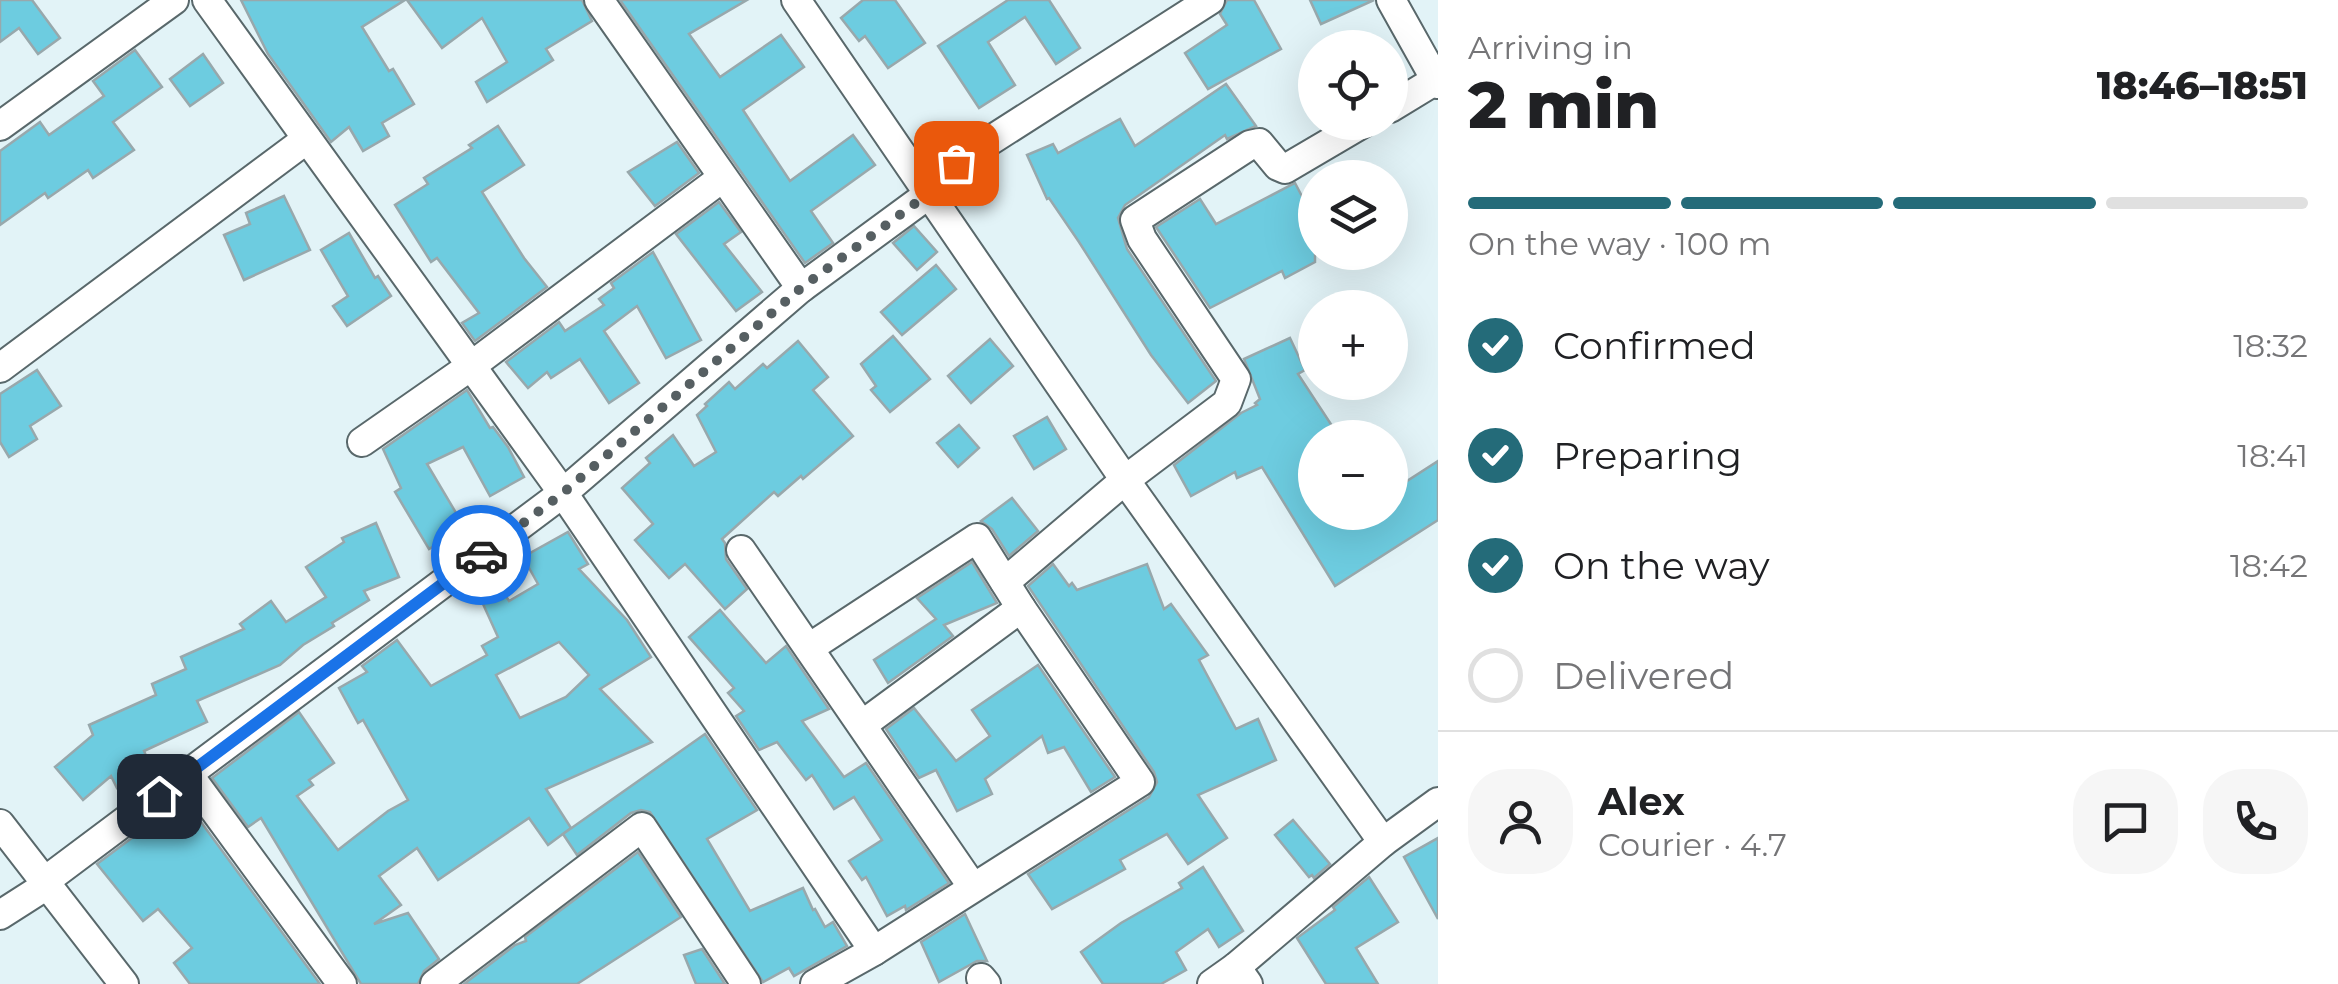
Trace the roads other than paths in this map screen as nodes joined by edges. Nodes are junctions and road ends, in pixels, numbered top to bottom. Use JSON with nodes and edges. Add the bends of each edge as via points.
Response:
{"nodes":[{"id":1,"x":174,"y":0,"type":"edge"},
{"id":2,"x":206,"y":0,"type":"edge"},
{"id":3,"x":599,"y":0,"type":"edge"},
{"id":4,"x":796,"y":0,"type":"edge"},
{"id":5,"x":1210,"y":0,"type":"edge"},
{"id":6,"x":1394,"y":1,"type":"edge"},
{"id":7,"x":1437,"y":82,"type":"edge"},
{"id":8,"x":1408,"y":98,"type":"edge"},
{"id":9,"x":0,"y":126,"type":"edge"},
{"id":10,"x":307,"y":140,"type":"junction"},
{"id":11,"x":1334,"y":140,"type":"edge"},
{"id":12,"x":722,"y":178,"type":"junction"},
{"id":13,"x":926,"y":188,"type":"junction"},
{"id":14,"x":801,"y":288,"type":"junction"},
{"id":15,"x":471,"y":366,"type":"junction"},
{"id":16,"x":0,"y":368,"type":"edge"},
{"id":17,"x":362,"y":442,"type":"dead end"},
{"id":18,"x":1125,"y":480,"type":"junction"},
{"id":19,"x":563,"y":493,"type":"junction"},
{"id":20,"x":741,"y":550,"type":"dead end"},
{"id":21,"x":1005,"y":582,"type":"junction"},
{"id":22,"x":1020,"y":608,"type":"junction"},
{"id":23,"x":808,"y":648,"type":"junction"},
{"id":24,"x":862,"y":725,"type":"junction"},
{"id":25,"x":188,"y":774,"type":"junction"},
{"id":26,"x":1438,"y":802,"type":"edge"},
{"id":27,"x":0,"y":824,"type":"edge"},
{"id":28,"x":1383,"y":842,"type":"junction"},
{"id":29,"x":46,"y":883,"type":"junction"},
{"id":30,"x":972,"y":886,"type":"junction"},
{"id":31,"x":0,"y":915,"type":"edge"},
{"id":32,"x":874,"y":951,"type":"junction"},
{"id":33,"x":1242,"y":976,"type":"edge"},
{"id":34,"x":124,"y":984,"type":"edge"},
{"id":35,"x":342,"y":984,"type":"edge"},
{"id":36,"x":435,"y":984,"type":"edge"},
{"id":37,"x":746,"y":984,"type":"edge"},
{"id":38,"x":815,"y":984,"type":"edge"},
{"id":39,"x":1212,"y":984,"type":"edge"}],
"edges":[{"from":1,"to":9,"type":"street"},
{"from":2,"to":10,"type":"street"},
{"from":3,"to":12,"type":"street"},
{"from":4,"to":13,"type":"street"},
{"from":5,"to":13,"type":"street"},
{"from":6,"to":7,"type":"street"},
{"from":7,"to":8,"type":"street"},
{"from":10,"to":15,"type":"street"},
{"from":10,"to":16,"type":"street"},
{"from":11,"to":18,"type":"street","via":[[1285,169],[1259,143],[1250,145],[1135,220],[1236,379],[1228,403]]},
{"from":12,"to":14,"type":"street"},
{"from":12,"to":15,"type":"street"},
{"from":13,"to":14,"type":"street"},
{"from":13,"to":18,"type":"street"},
{"from":14,"to":19,"type":"street"},
{"from":15,"to":17,"type":"street"},
{"from":15,"to":19,"type":"street"},
{"from":18,"to":21,"type":"street"},
{"from":18,"to":28,"type":"street"},
{"from":19,"to":25,"type":"street"},
{"from":19,"to":32,"type":"street"},
{"from":20,"to":23,"type":"street"},
{"from":21,"to":22,"type":"street"},
{"from":21,"to":23,"type":"street","via":[[977,538]]},
{"from":22,"to":24,"type":"street"},
{"from":22,"to":30,"type":"street","via":[[1140,782]]},
{"from":23,"to":24,"type":"street"},
{"from":24,"to":30,"type":"street"},
{"from":25,"to":29,"type":"street"},
{"from":25,"to":35,"type":"street"},
{"from":26,"to":28,"type":"street"},
{"from":27,"to":29,"type":"street"},
{"from":28,"to":33,"type":"street"},
{"from":29,"to":31,"type":"street"},
{"from":29,"to":34,"type":"street"},
{"from":30,"to":32,"type":"street"},
{"from":32,"to":38,"type":"street"},
{"from":33,"to":39,"type":"street"},
{"from":36,"to":37,"type":"street","via":[[642,828]]}]}
